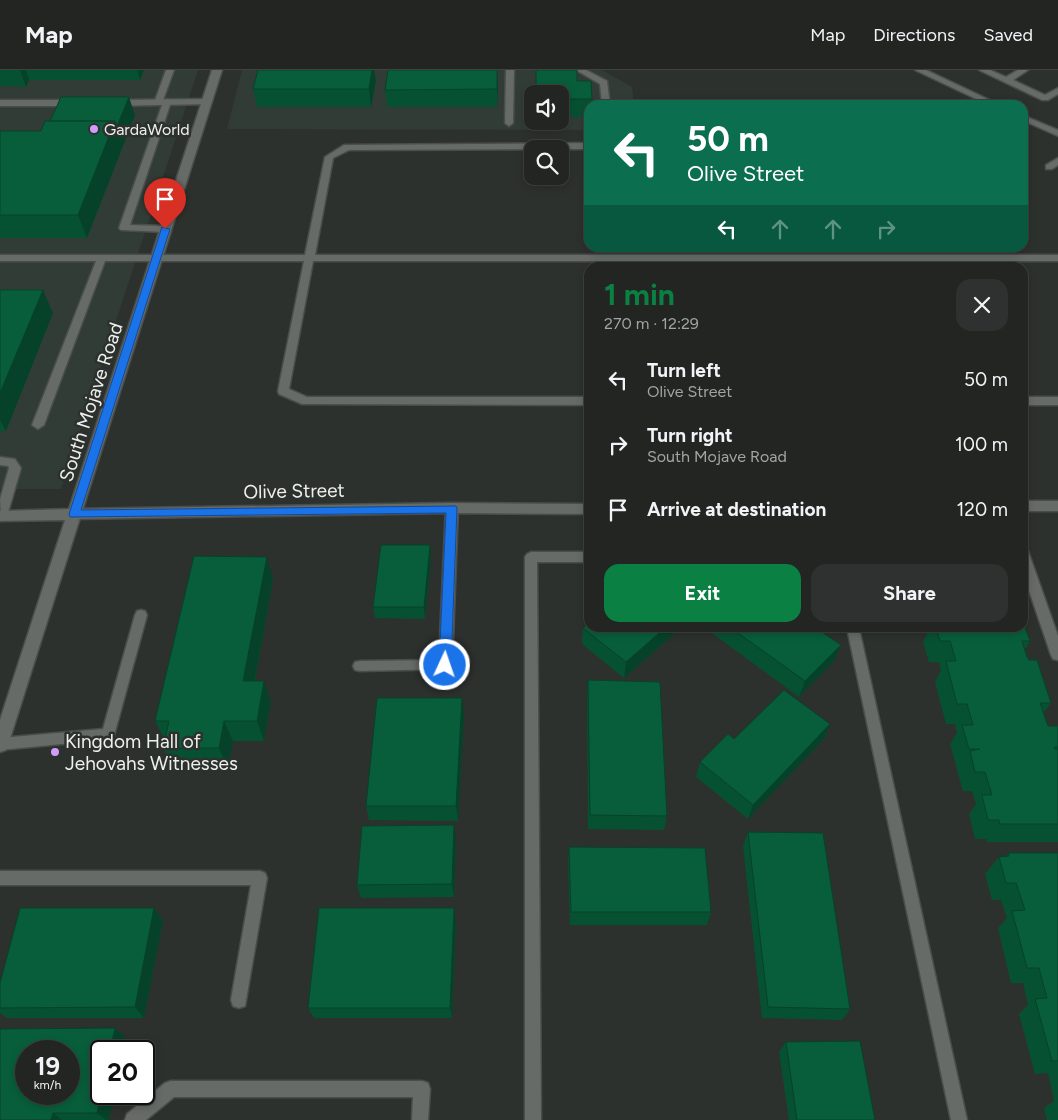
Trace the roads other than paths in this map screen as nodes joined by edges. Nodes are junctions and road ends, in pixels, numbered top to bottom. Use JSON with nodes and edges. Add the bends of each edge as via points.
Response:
{"nodes":[{"id":1,"x":170,"y":70,"type":"edge"},
{"id":2,"x":216,"y":70,"type":"edge"},
{"id":3,"x":510,"y":70,"type":"edge"},
{"id":4,"x":580,"y":70,"type":"edge"},
{"id":5,"x":919,"y":70,"type":"edge"},
{"id":6,"x":983,"y":70,"type":"edge"},
{"id":7,"x":1024,"y":70,"type":"edge"},
{"id":8,"x":1006,"y":81,"type":"junction"},
{"id":9,"x":1058,"y":90,"type":"edge"},
{"id":10,"x":606,"y":100,"type":"edge"},
{"id":11,"x":985,"y":100,"type":"edge"},
{"id":12,"x":163,"y":102,"type":"junction"},
{"id":13,"x":206,"y":102,"type":"junction"},
{"id":14,"x":0,"y":103,"type":"edge"},
{"id":15,"x":1028,"y":120,"type":"edge"},
{"id":16,"x":509,"y":123,"type":"dead end"},
{"id":17,"x":1058,"y":133,"type":"edge"},
{"id":18,"x":584,"y":146,"type":"edge"},
{"id":19,"x":1058,"y":161,"type":"edge"},
{"id":20,"x":1049,"y":167,"type":"dead end"},
{"id":21,"x":165,"y":229,"type":"junction"},
{"id":22,"x":1013,"y":252,"type":"edge"},
{"id":23,"x":157,"y":257,"type":"junction"},
{"id":24,"x":0,"y":258,"type":"edge"},
{"id":25,"x":102,"y":258,"type":"junction"},
{"id":26,"x":309,"y":258,"type":"junction"},
{"id":27,"x":1018,"y":258,"type":"junction"},
{"id":28,"x":1058,"y":258,"type":"edge"},
{"id":29,"x":584,"y":401,"type":"edge"},
{"id":30,"x":1028,"y":401,"type":"edge"},
{"id":31,"x":1058,"y":401,"type":"edge"},
{"id":32,"x":38,"y":424,"type":"dead end"},
{"id":33,"x":0,"y":461,"type":"edge"},
{"id":34,"x":1028,"y":506,"type":"edge"},
{"id":35,"x":1058,"y":506,"type":"edge"},
{"id":36,"x":452,"y":508,"type":"junction"},
{"id":37,"x":584,"y":508,"type":"edge"},
{"id":38,"x":74,"y":514,"type":"junction"},
{"id":39,"x":0,"y":516,"type":"edge"},
{"id":40,"x":584,"y":557,"type":"edge"},
{"id":41,"x":1028,"y":568,"type":"edge"},
{"id":42,"x":141,"y":615,"type":"dead end"},
{"id":43,"x":854,"y":632,"type":"edge"},
{"id":44,"x":1058,"y":655,"type":"edge"},
{"id":45,"x":360,"y":666,"type":"dead end"},
{"id":46,"x":0,"y":745,"type":"edge"},
{"id":47,"x":0,"y":878,"type":"edge"},
{"id":48,"x":239,"y":1000,"type":"dead end"},
{"id":49,"x":133,"y":1120,"type":"edge"},
{"id":50,"x":420,"y":1120,"type":"edge"},
{"id":51,"x":533,"y":1120,"type":"edge"},
{"id":52,"x":960,"y":1120,"type":"edge"}],
"edges":[{"from":1,"to":12,"type":"lane"},
{"from":2,"to":13,"type":"street","name":"South Mojave Road"},
{"from":3,"to":16,"type":"lane"},
{"from":4,"to":10,"type":"lane","via":[[604,83]]},
{"from":5,"to":11,"type":"lane"},
{"from":6,"to":8,"type":"lane"},
{"from":7,"to":8,"type":"lane"},
{"from":8,"to":9,"type":"lane","via":[[1045,98]]},
{"from":12,"to":13,"type":"street"},
{"from":12,"to":14,"type":"street"},
{"from":12,"to":21,"type":"lane","via":[[124,228]]},
{"from":13,"to":21,"type":"street","name":"South Mojave Road"},
{"from":15,"to":17,"type":"lane"},
{"from":18,"to":26,"type":"lane","via":[[347,147],[330,157]]},
{"from":19,"to":20,"type":"lane"},
{"from":21,"to":23,"type":"street","name":"South Mojave Road"},
{"from":22,"to":27,"type":"lane"},
{"from":23,"to":25,"type":"lane"},
{"from":23,"to":26,"type":"lane"},
{"from":23,"to":38,"type":"street","name":"South Mojave Road"},
{"from":24,"to":25,"type":"lane"},
{"from":25,"to":32,"type":"lane"},
{"from":26,"to":27,"type":"lane"},
{"from":26,"to":29,"type":"lane","via":[[283,391],[306,401]]},
{"from":27,"to":28,"type":"lane"},
{"from":30,"to":31,"type":"lane"},
{"from":33,"to":39,"type":"lane","via":[[12,462],[16,468]]},
{"from":34,"to":35,"type":"street"},
{"from":36,"to":37,"type":"street","name":"Olive Street"},
{"from":36,"to":38,"type":"street","name":"Olive Street"},
{"from":36,"to":45,"type":"lane","via":[[445,665]]},
{"from":38,"to":39,"type":"street","name":"Olive Street"},
{"from":38,"to":46,"type":"street","name":"South Mojave Road"},
{"from":40,"to":51,"type":"lane","via":[[531,557]]},
{"from":41,"to":44,"type":"lane"},
{"from":42,"to":46,"type":"lane","via":[[108,735]]},
{"from":43,"to":52,"type":"lane"},
{"from":47,"to":48,"type":"lane","via":[[260,878]]},
{"from":49,"to":50,"type":"lane","via":[[171,1089],[422,1089]]}]}
